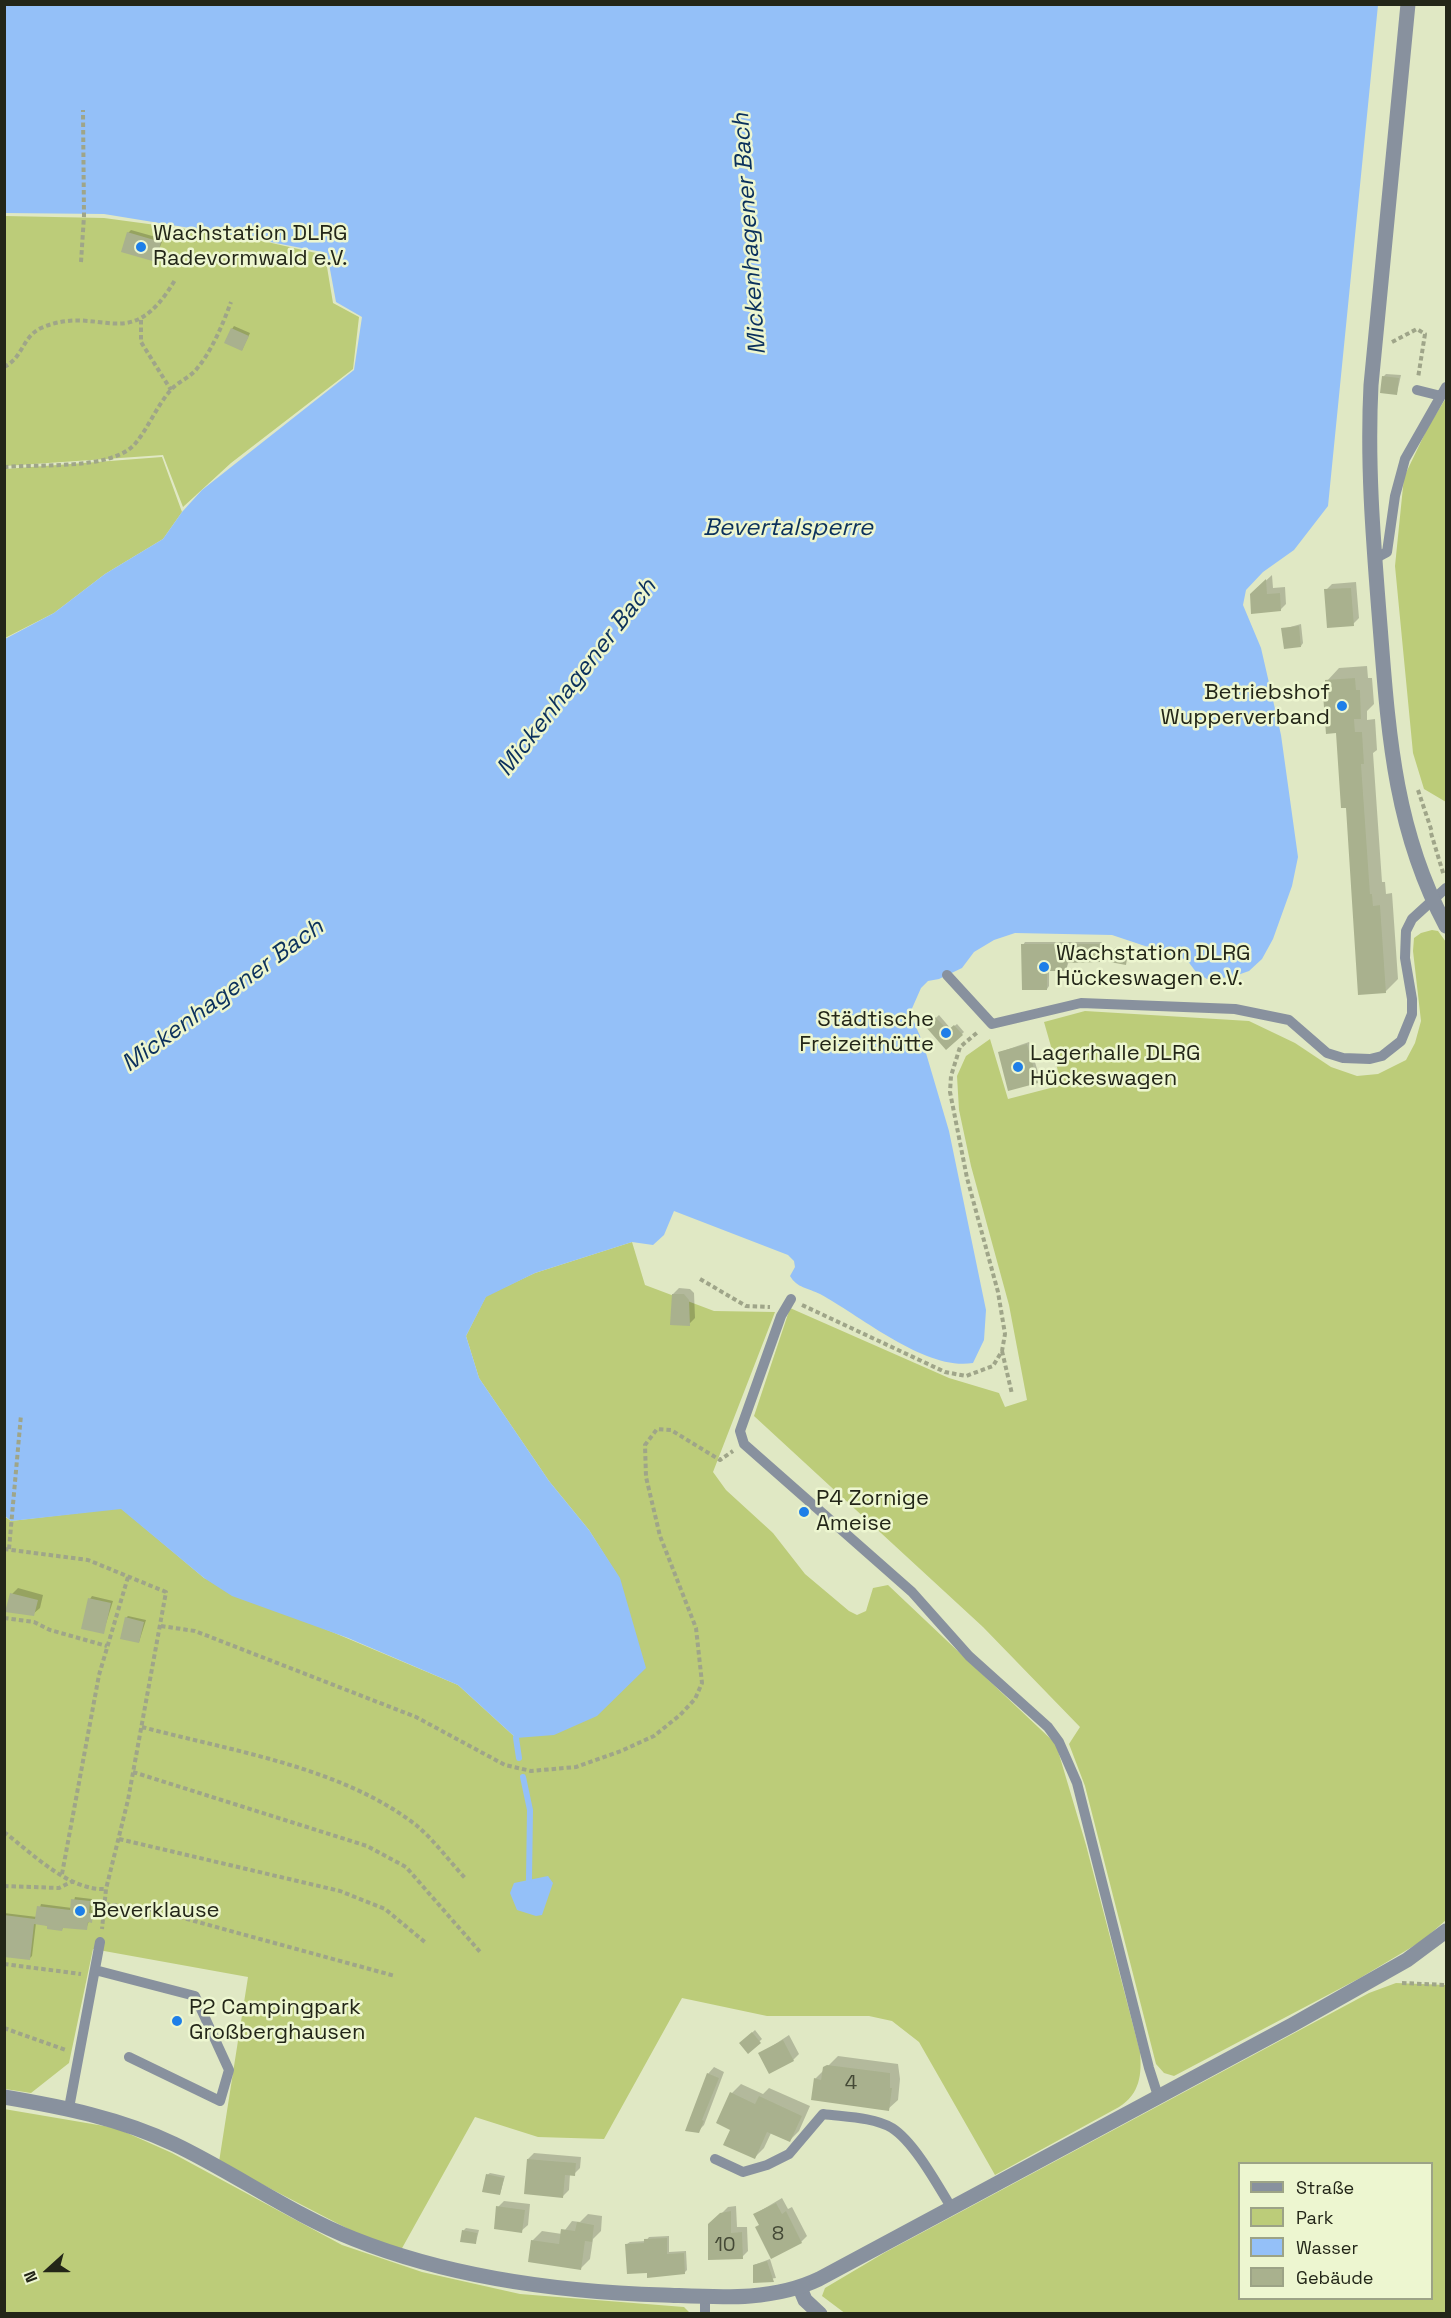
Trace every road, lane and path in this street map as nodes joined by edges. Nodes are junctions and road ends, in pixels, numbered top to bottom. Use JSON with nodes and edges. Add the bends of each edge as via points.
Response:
{"nodes":[{"id":1,"x":1408,"y":4,"type":"edge"},
{"id":2,"x":83,"y":110,"type":"dead end"},
{"id":3,"x":81,"y":262,"type":"dead end"},
{"id":4,"x":175,"y":280,"type":"dead end"},
{"id":5,"x":231,"y":302,"type":"dead end"},
{"id":6,"x":141,"y":319,"type":"junction"},
{"id":7,"x":1390,"y":345,"type":"dead end"},
{"id":8,"x":4,"y":367,"type":"edge"},
{"id":9,"x":171,"y":390,"type":"junction"},
{"id":10,"x":1417,"y":390,"type":"joint"},
{"id":11,"x":1444,"y":392,"type":"edge"},
{"id":12,"x":4,"y":467,"type":"edge"},
{"id":13,"x":1374,"y":559,"type":"junction"},
{"id":14,"x":1446,"y":888,"type":"edge"},
{"id":15,"x":1434,"y":901,"type":"junction"},
{"id":16,"x":1446,"y":926,"type":"edge"},
{"id":17,"x":947,"y":975,"type":"dead end"},
{"id":18,"x":992,"y":1024,"type":"junction"},
{"id":19,"x":700,"y":1279,"type":"dead end"},
{"id":20,"x":789,"y":1304,"type":"junction"},
{"id":21,"x":1002,"y":1351,"type":"junction"},
{"id":22,"x":1012,"y":1394,"type":"dead end"},
{"id":23,"x":21,"y":1415,"type":"dead end"},
{"id":24,"x":744,"y":1444,"type":"junction"},
{"id":25,"x":7,"y":1549,"type":"edge"},
{"id":26,"x":128,"y":1577,"type":"junction"},
{"id":27,"x":4,"y":1618,"type":"edge"},
{"id":28,"x":161,"y":1626,"type":"junction"},
{"id":29,"x":107,"y":1646,"type":"junction"},
{"id":30,"x":142,"y":1726,"type":"junction"},
{"id":31,"x":133,"y":1772,"type":"junction"},
{"id":32,"x":4,"y":1832,"type":"edge"},
{"id":33,"x":119,"y":1839,"type":"junction"},
{"id":34,"x":62,"y":1874,"type":"junction"},
{"id":35,"x":466,"y":1879,"type":"dead end"},
{"id":36,"x":73,"y":1880,"type":"junction"},
{"id":37,"x":4,"y":1886,"type":"edge"},
{"id":38,"x":106,"y":1889,"type":"junction"},
{"id":39,"x":105,"y":1904,"type":"junction"},
{"id":40,"x":1446,"y":1931,"type":"edge"},
{"id":41,"x":100,"y":1942,"type":"joint"},
{"id":42,"x":426,"y":1943,"type":"dead end"},
{"id":43,"x":482,"y":1953,"type":"dead end"},
{"id":44,"x":4,"y":1964,"type":"edge"},
{"id":45,"x":94,"y":1973,"type":"junction"},
{"id":46,"x":395,"y":1976,"type":"dead end"},
{"id":47,"x":1376,"y":1978,"type":"junction"},
{"id":48,"x":1446,"y":1985,"type":"edge"},
{"id":49,"x":4,"y":2028,"type":"edge"},
{"id":50,"x":80,"y":2056,"type":"junction"},
{"id":51,"x":129,"y":2057,"type":"dead end"},
{"id":52,"x":1158,"y":2096,"type":"junction"},
{"id":53,"x":4,"y":2097,"type":"edge"},
{"id":54,"x":69,"y":2108,"type":"junction"},
{"id":55,"x":715,"y":2159,"type":"dead end"},
{"id":56,"x":951,"y":2207,"type":"junction"},
{"id":57,"x":800,"y":2288,"type":"junction"},
{"id":58,"x":705,"y":2296,"type":"junction"},
{"id":59,"x":705,"y":2313,"type":"edge"},
{"id":60,"x":820,"y":2313,"type":"edge"}],
"edges":[{"from":1,"to":13,"type":"street","via":[[1371,385],[1368,443]]},
{"from":2,"to":3,"type":"path"},
{"from":4,"to":6,"type":"path","via":[[159,306]]},
{"from":5,"to":9,"type":"path","via":[[202,362]]},
{"from":6,"to":8,"type":"path","via":[[125,324],[48,325],[30,335],[15,361]]},
{"from":6,"to":9,"type":"path","via":[[141,342]]},
{"from":7,"to":10,"type":"path","via":[[1394,339],[1417,330],[1425,334]]},
{"from":9,"to":12,"type":"path","via":[[126,452],[108,459]]},
{"from":10,"to":11,"type":"lane"},
{"from":11,"to":13,"type":"lane","via":[[1405,459],[1395,496],[1388,552]]},
{"from":13,"to":15,"type":"street","via":[[1394,778]]},
{"from":14,"to":15,"type":"lane"},
{"from":15,"to":16,"type":"street"},
{"from":15,"to":18,"type":"lane","via":[[1412,919],[1406,931],[1405,958],[1412,999],[1408,1028],[1393,1049],[1370,1059],[1327,1053],[1289,1020],[1235,1009],[1082,1003]]},
{"from":17,"to":18,"type":"lane"},
{"from":18,"to":21,"type":"path","via":[[960,1047],[950,1092],[967,1178],[1002,1308]]},
{"from":19,"to":20,"type":"path","via":[[746,1306]]},
{"from":20,"to":21,"type":"path","via":[[945,1372],[966,1376],[981,1372],[993,1366]]},
{"from":20,"to":24,"type":"lane","via":[[781,1316],[740,1431]]},
{"from":21,"to":22,"type":"path"},
{"from":23,"to":25,"type":"path"},
{"from":24,"to":28,"type":"path","via":[[720,1460],[671,1430],[657,1429],[645,1445],[646,1477],[660,1536],[696,1628],[702,1683],[695,1699],[654,1736],[576,1767],[531,1771],[505,1765],[405,1713],[195,1631]]},
{"from":24,"to":52,"type":"lane","via":[[912,1592],[969,1656],[1032,1712],[1059,1742],[1077,1783]]},
{"from":25,"to":26,"type":"path","via":[[88,1560]]},
{"from":26,"to":28,"type":"path","via":[[166,1592]]},
{"from":26,"to":29,"type":"path"},
{"from":27,"to":29,"type":"path","via":[[34,1622]]},
{"from":28,"to":30,"type":"path"},
{"from":29,"to":34,"type":"path"},
{"from":30,"to":31,"type":"path"},
{"from":30,"to":35,"type":"path","via":[[305,1770],[369,1794],[417,1826]]},
{"from":31,"to":33,"type":"path"},
{"from":31,"to":43,"type":"path","via":[[367,1846],[406,1867]]},
{"from":32,"to":34,"type":"path"},
{"from":33,"to":38,"type":"path"},
{"from":33,"to":42,"type":"path","via":[[340,1891],[385,1909]]},
{"from":34,"to":36,"type":"path"},
{"from":36,"to":37,"type":"path","via":[[59,1888]]},
{"from":36,"to":38,"type":"path","via":[[90,1890]]},
{"from":38,"to":39,"type":"path"},
{"from":39,"to":41,"type":"path"},
{"from":39,"to":46,"type":"path","via":[[154,1910]]},
{"from":40,"to":47,"type":"street"},
{"from":41,"to":45,"type":"lane"},
{"from":44,"to":45,"type":"path"},
{"from":45,"to":50,"type":"lane"},
{"from":45,"to":51,"type":"lane","via":[[195,1996],[229,2070],[220,2101]]},
{"from":47,"to":48,"type":"path","via":[[1395,1983]]},
{"from":47,"to":52,"type":"street"},
{"from":49,"to":50,"type":"path"},
{"from":50,"to":54,"type":"lane"},
{"from":52,"to":56,"type":"street"},
{"from":53,"to":54,"type":"street"},
{"from":54,"to":58,"type":"street","via":[[120,2121],[174,2144],[351,2238],[423,2264],[521,2284],[618,2294]]},
{"from":55,"to":56,"type":"lane","via":[[743,2172],[751,2170],[789,2154],[823,2114],[861,2120],[890,2127],[902,2136]]},
{"from":56,"to":57,"type":"street"},
{"from":57,"to":58,"type":"street","via":[[773,2294]]},
{"from":57,"to":60,"type":"street"},
{"from":58,"to":59,"type":"lane"}]}
